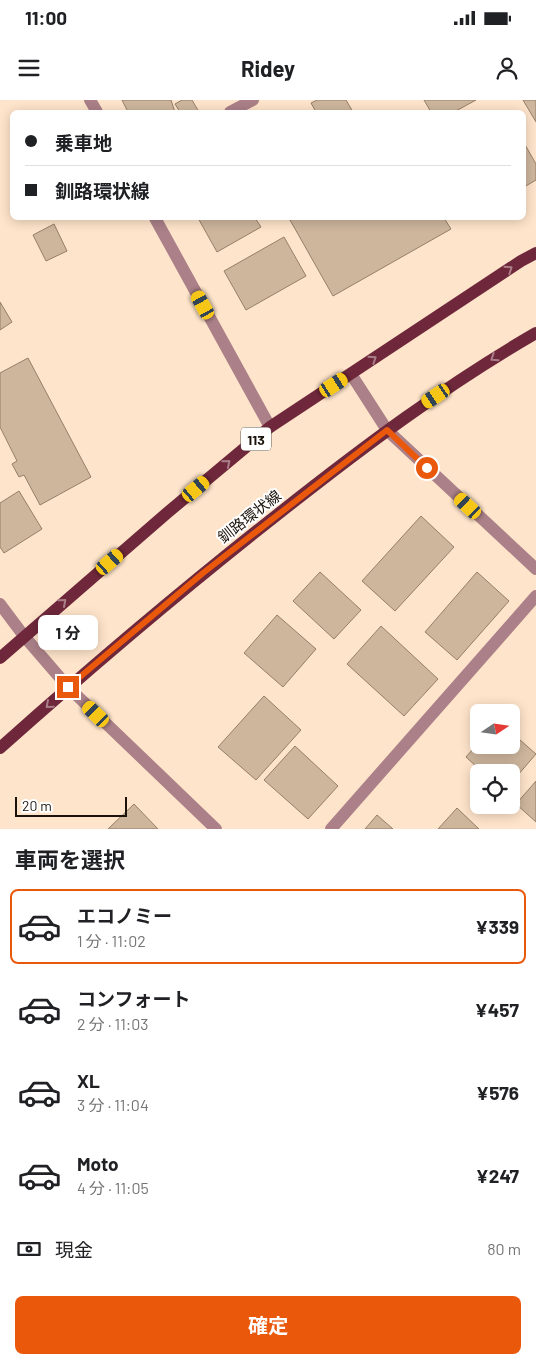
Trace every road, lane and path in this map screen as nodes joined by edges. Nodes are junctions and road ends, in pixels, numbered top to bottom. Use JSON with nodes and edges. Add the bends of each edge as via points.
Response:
{"nodes":[{"id":1,"x":253,"y":100,"type":"edge"},
{"id":2,"x":234,"y":110,"type":"edge"},
{"id":3,"x":156,"y":220,"type":"edge"},
{"id":4,"x":536,"y":253,"type":"edge"},
{"id":5,"x":536,"y":333,"type":"edge"},
{"id":6,"x":351,"y":374,"type":"junction"},
{"id":7,"x":270,"y":427,"type":"junction"},
{"id":8,"x":387,"y":430,"type":"junction"},
{"id":9,"x":536,"y":569,"type":"edge"},
{"id":10,"x":536,"y":596,"type":"edge"},
{"id":11,"x":0,"y":604,"type":"edge"},
{"id":12,"x":24,"y":636,"type":"junction"},
{"id":13,"x":0,"y":658,"type":"edge"},
{"id":14,"x":68,"y":687,"type":"junction"},
{"id":15,"x":0,"y":748,"type":"edge"},
{"id":16,"x":216,"y":829,"type":"edge"},
{"id":17,"x":330,"y":829,"type":"edge"}],
"edges":[{"from":1,"to":2,"type":"street"},
{"from":3,"to":7,"type":"street"},
{"from":6,"to":4,"type":"main road","number":"113","one_way":true},
{"from":5,"to":8,"type":"main road","name":"釧路環状線","one_way":true,"via":[[502,352]]},
{"from":6,"to":7,"type":"main road","number":"113"},
{"from":6,"to":8,"type":"street"},
{"from":12,"to":7,"type":"main road","number":"113","one_way":true},
{"from":8,"to":9,"type":"street"},
{"from":8,"to":14,"type":"main road","name":"釧路環状線","via":[[203,573]]},
{"from":10,"to":17,"type":"street"},
{"from":11,"to":12,"type":"street"},
{"from":12,"to":13,"type":"main road","number":"113"},
{"from":12,"to":14,"type":"street"},
{"from":14,"to":15,"type":"main road","name":"釧路環状線","one_way":true},
{"from":14,"to":16,"type":"street"}]}
